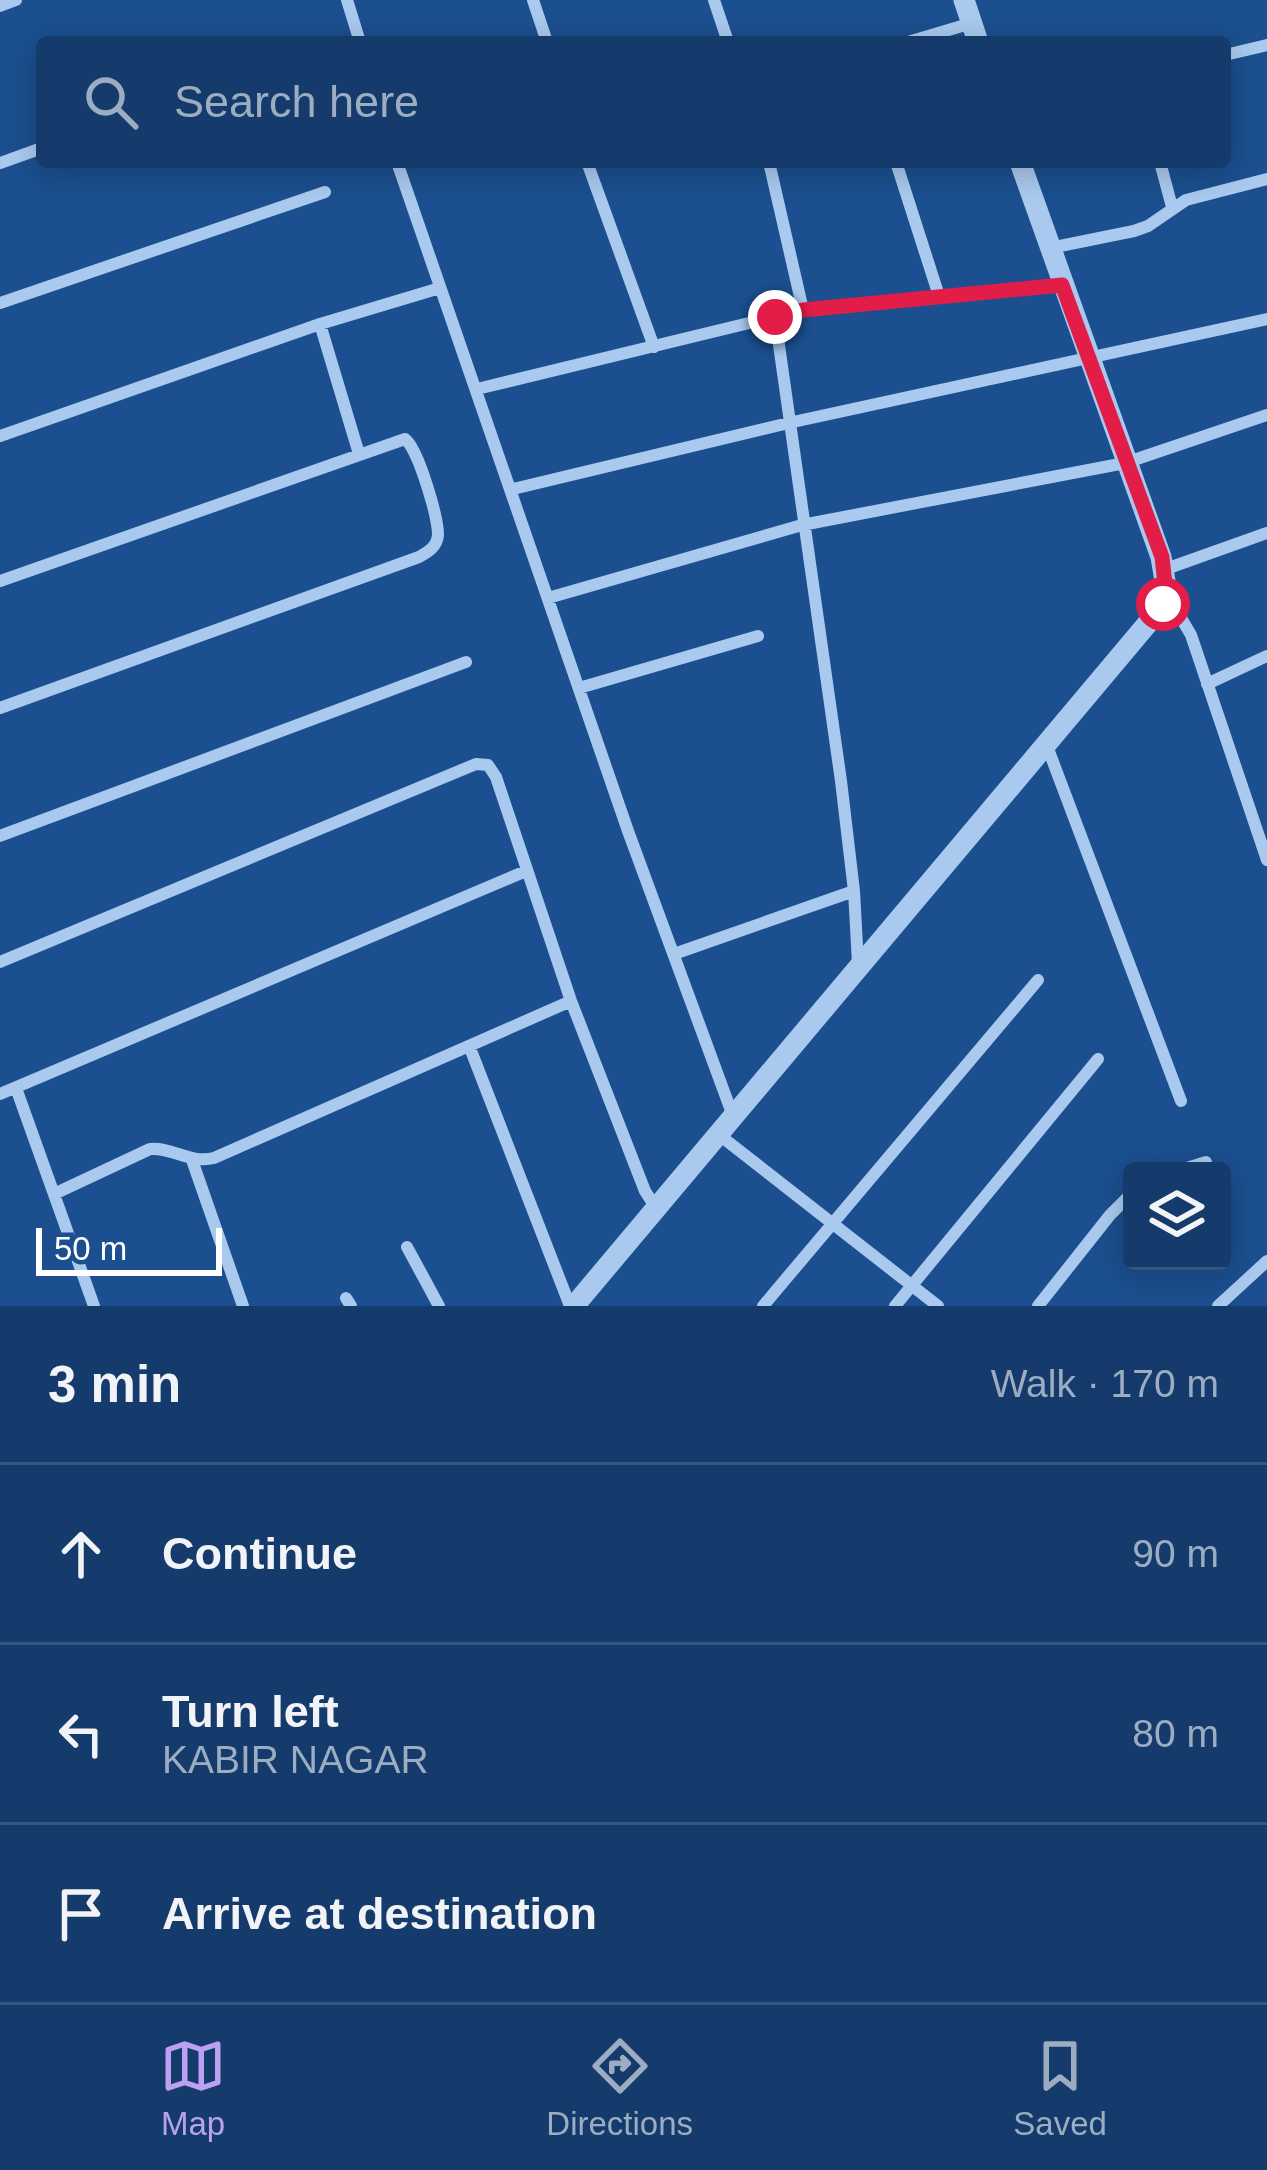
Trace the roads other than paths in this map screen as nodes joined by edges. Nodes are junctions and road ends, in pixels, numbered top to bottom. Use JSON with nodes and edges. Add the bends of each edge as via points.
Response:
{"nodes":[{"id":1,"x":16,"y":0,"type":"edge"},
{"id":2,"x":347,"y":0,"type":"edge"},
{"id":3,"x":533,"y":0,"type":"edge"},
{"id":4,"x":714,"y":0,"type":"edge"},
{"id":5,"x":964,"y":0,"type":"edge"},
{"id":6,"x":0,"y":6,"type":"edge"},
{"id":7,"x":975,"y":32,"type":"edge"},
{"id":8,"x":357,"y":36,"type":"edge"},
{"id":9,"x":546,"y":36,"type":"edge"},
{"id":10,"x":726,"y":36,"type":"edge"},
{"id":11,"x":1267,"y":45,"type":"edge"},
{"id":12,"x":1231,"y":54,"type":"edge"},
{"id":13,"x":36,"y":150,"type":"edge"},
{"id":14,"x":0,"y":163,"type":"edge"},
{"id":15,"x":399,"y":168,"type":"edge"},
{"id":16,"x":589,"y":168,"type":"edge"},
{"id":17,"x":770,"y":168,"type":"edge"},
{"id":18,"x":898,"y":168,"type":"edge"},
{"id":19,"x":1022,"y":168,"type":"edge"},
{"id":20,"x":1162,"y":168,"type":"edge"},
{"id":21,"x":1267,"y":179,"type":"edge"},
{"id":22,"x":325,"y":192,"type":"dead end"},
{"id":23,"x":1172,"y":207,"type":"junction"},
{"id":24,"x":1050,"y":248,"type":"junction"},
{"id":25,"x":1062,"y":285,"type":"junction"},
{"id":26,"x":440,"y":288,"type":"junction"},
{"id":27,"x":939,"y":296,"type":"junction"},
{"id":28,"x":0,"y":303,"type":"edge"},
{"id":29,"x":803,"y":310,"type":"junction"},
{"id":30,"x":775,"y":317,"type":"junction"},
{"id":31,"x":1267,"y":319,"type":"edge"},
{"id":32,"x":320,"y":324,"type":"junction"},
{"id":33,"x":654,"y":347,"type":"junction"},
{"id":34,"x":1089,"y":359,"type":"junction"},
{"id":35,"x":477,"y":389,"type":"junction"},
{"id":36,"x":1267,"y":415,"type":"edge"},
{"id":37,"x":793,"y":422,"type":"junction"},
{"id":38,"x":0,"y":436,"type":"edge"},
{"id":39,"x":359,"y":454,"type":"junction"},
{"id":40,"x":1125,"y":463,"type":"junction"},
{"id":41,"x":513,"y":489,"type":"junction"},
{"id":42,"x":802,"y":524,"type":"junction"},
{"id":43,"x":1267,"y":533,"type":"edge"},
{"id":44,"x":0,"y":581,"type":"edge"},
{"id":45,"x":1165,"y":581,"type":"junction"},
{"id":46,"x":548,"y":598,"type":"junction"},
{"id":47,"x":758,"y":636,"type":"dead end"},
{"id":48,"x":1267,"y":656,"type":"edge"},
{"id":49,"x":466,"y":662,"type":"dead end"},
{"id":50,"x":1207,"y":684,"type":"junction"},
{"id":51,"x":579,"y":688,"type":"junction"},
{"id":52,"x":0,"y":708,"type":"edge"},
{"id":53,"x":1046,"y":746,"type":"junction"},
{"id":54,"x":1263,"y":835,"type":"edge"},
{"id":55,"x":0,"y":836,"type":"edge"},
{"id":56,"x":1267,"y":860,"type":"edge"},
{"id":57,"x":526,"y":871,"type":"junction"},
{"id":58,"x":854,"y":891,"type":"junction"},
{"id":59,"x":674,"y":955,"type":"junction"},
{"id":60,"x":0,"y":962,"type":"edge"},
{"id":61,"x":858,"y":969,"type":"junction"},
{"id":62,"x":1038,"y":980,"type":"dead end"},
{"id":63,"x":571,"y":1001,"type":"junction"},
{"id":64,"x":470,"y":1048,"type":"junction"},
{"id":65,"x":1098,"y":1059,"type":"dead end"},
{"id":66,"x":16,"y":1088,"type":"junction"},
{"id":67,"x":0,"y":1094,"type":"edge"},
{"id":68,"x":1181,"y":1101,"type":"dead end"},
{"id":69,"x":725,"y":1126,"type":"junction"},
{"id":70,"x":192,"y":1160,"type":"junction"},
{"id":71,"x":54,"y":1194,"type":"junction"},
{"id":72,"x":1123,"y":1202,"type":"edge"},
{"id":73,"x":656,"y":1208,"type":"junction"},
{"id":74,"x":829,"y":1224,"type":"junction"},
{"id":75,"x":406,"y":1247,"type":"dead end"},
{"id":76,"x":1267,"y":1261,"type":"edge"},
{"id":77,"x":912,"y":1286,"type":"junction"},
{"id":78,"x":94,"y":1306,"type":"edge"},
{"id":79,"x":243,"y":1306,"type":"edge"},
{"id":80,"x":439,"y":1306,"type":"edge"},
{"id":81,"x":572,"y":1306,"type":"edge"},
{"id":82,"x":763,"y":1306,"type":"edge"},
{"id":83,"x":895,"y":1306,"type":"edge"},
{"id":84,"x":938,"y":1306,"type":"edge"},
{"id":85,"x":1037,"y":1306,"type":"edge"},
{"id":86,"x":1218,"y":1306,"type":"edge"}],
"edges":[{"from":1,"to":6,"type":"street"},
{"from":2,"to":8,"type":"street"},
{"from":3,"to":9,"type":"street"},
{"from":4,"to":10,"type":"street"},
{"from":5,"to":7,"type":"street"},
{"from":11,"to":12,"type":"street"},
{"from":13,"to":14,"type":"street"},
{"from":15,"to":26,"type":"street"},
{"from":16,"to":33,"type":"street"},
{"from":17,"to":29,"type":"street"},
{"from":18,"to":27,"type":"street"},
{"from":19,"to":24,"type":"street"},
{"from":20,"to":23,"type":"street"},
{"from":21,"to":23,"type":"street"},
{"from":22,"to":28,"type":"street"},
{"from":23,"to":24,"type":"street","via":[[1134,231]]},
{"from":24,"to":25,"type":"street"},
{"from":25,"to":27,"type":"street"},
{"from":25,"to":34,"type":"street"},
{"from":26,"to":32,"type":"street"},
{"from":26,"to":35,"type":"street"},
{"from":27,"to":29,"type":"street"},
{"from":29,"to":30,"type":"street"},
{"from":30,"to":33,"type":"street"},
{"from":30,"to":37,"type":"street"},
{"from":31,"to":34,"type":"street"},
{"from":32,"to":38,"type":"street"},
{"from":32,"to":39,"type":"street"},
{"from":33,"to":35,"type":"street"},
{"from":34,"to":37,"type":"street"},
{"from":34,"to":40,"type":"street"},
{"from":35,"to":41,"type":"street"},
{"from":36,"to":40,"type":"street"},
{"from":37,"to":41,"type":"street"},
{"from":37,"to":42,"type":"street"},
{"from":39,"to":44,"type":"street"},
{"from":39,"to":52,"type":"street","via":[[405,439],[413,444],[438,533],[430,550]]},
{"from":40,"to":42,"type":"street"},
{"from":40,"to":45,"type":"street"},
{"from":41,"to":46,"type":"street"},
{"from":42,"to":46,"type":"street"},
{"from":42,"to":58,"type":"street"},
{"from":43,"to":45,"type":"street"},
{"from":45,"to":50,"type":"street"},
{"from":45,"to":53,"type":"street","via":[[1158,615]]},
{"from":46,"to":51,"type":"street"},
{"from":47,"to":51,"type":"street"},
{"from":48,"to":50,"type":"street"},
{"from":49,"to":55,"type":"street"},
{"from":50,"to":54,"type":"street"},
{"from":51,"to":59,"type":"street"},
{"from":53,"to":61,"type":"street"},
{"from":53,"to":68,"type":"street"},
{"from":54,"to":56,"type":"street"},
{"from":57,"to":60,"type":"street","via":[[493,770],[483,763]]},
{"from":57,"to":63,"type":"street"},
{"from":57,"to":66,"type":"street"},
{"from":58,"to":59,"type":"street"},
{"from":58,"to":61,"type":"street"},
{"from":59,"to":69,"type":"street"},
{"from":61,"to":69,"type":"street"},
{"from":62,"to":74,"type":"street"},
{"from":63,"to":64,"type":"street"},
{"from":63,"to":73,"type":"street"},
{"from":64,"to":70,"type":"street","via":[[214,1158]]},
{"from":64,"to":81,"type":"street"},
{"from":65,"to":77,"type":"street"},
{"from":66,"to":67,"type":"street"},
{"from":66,"to":71,"type":"street"},
{"from":69,"to":73,"type":"street"},
{"from":69,"to":74,"type":"street"},
{"from":70,"to":71,"type":"street","via":[[150,1149]]},
{"from":70,"to":79,"type":"street"},
{"from":71,"to":78,"type":"street"},
{"from":72,"to":85,"type":"street"},
{"from":73,"to":81,"type":"street"},
{"from":74,"to":77,"type":"street"},
{"from":74,"to":82,"type":"street"},
{"from":75,"to":80,"type":"street"},
{"from":76,"to":86,"type":"street"},
{"from":77,"to":83,"type":"street"},
{"from":77,"to":84,"type":"street"}]}
